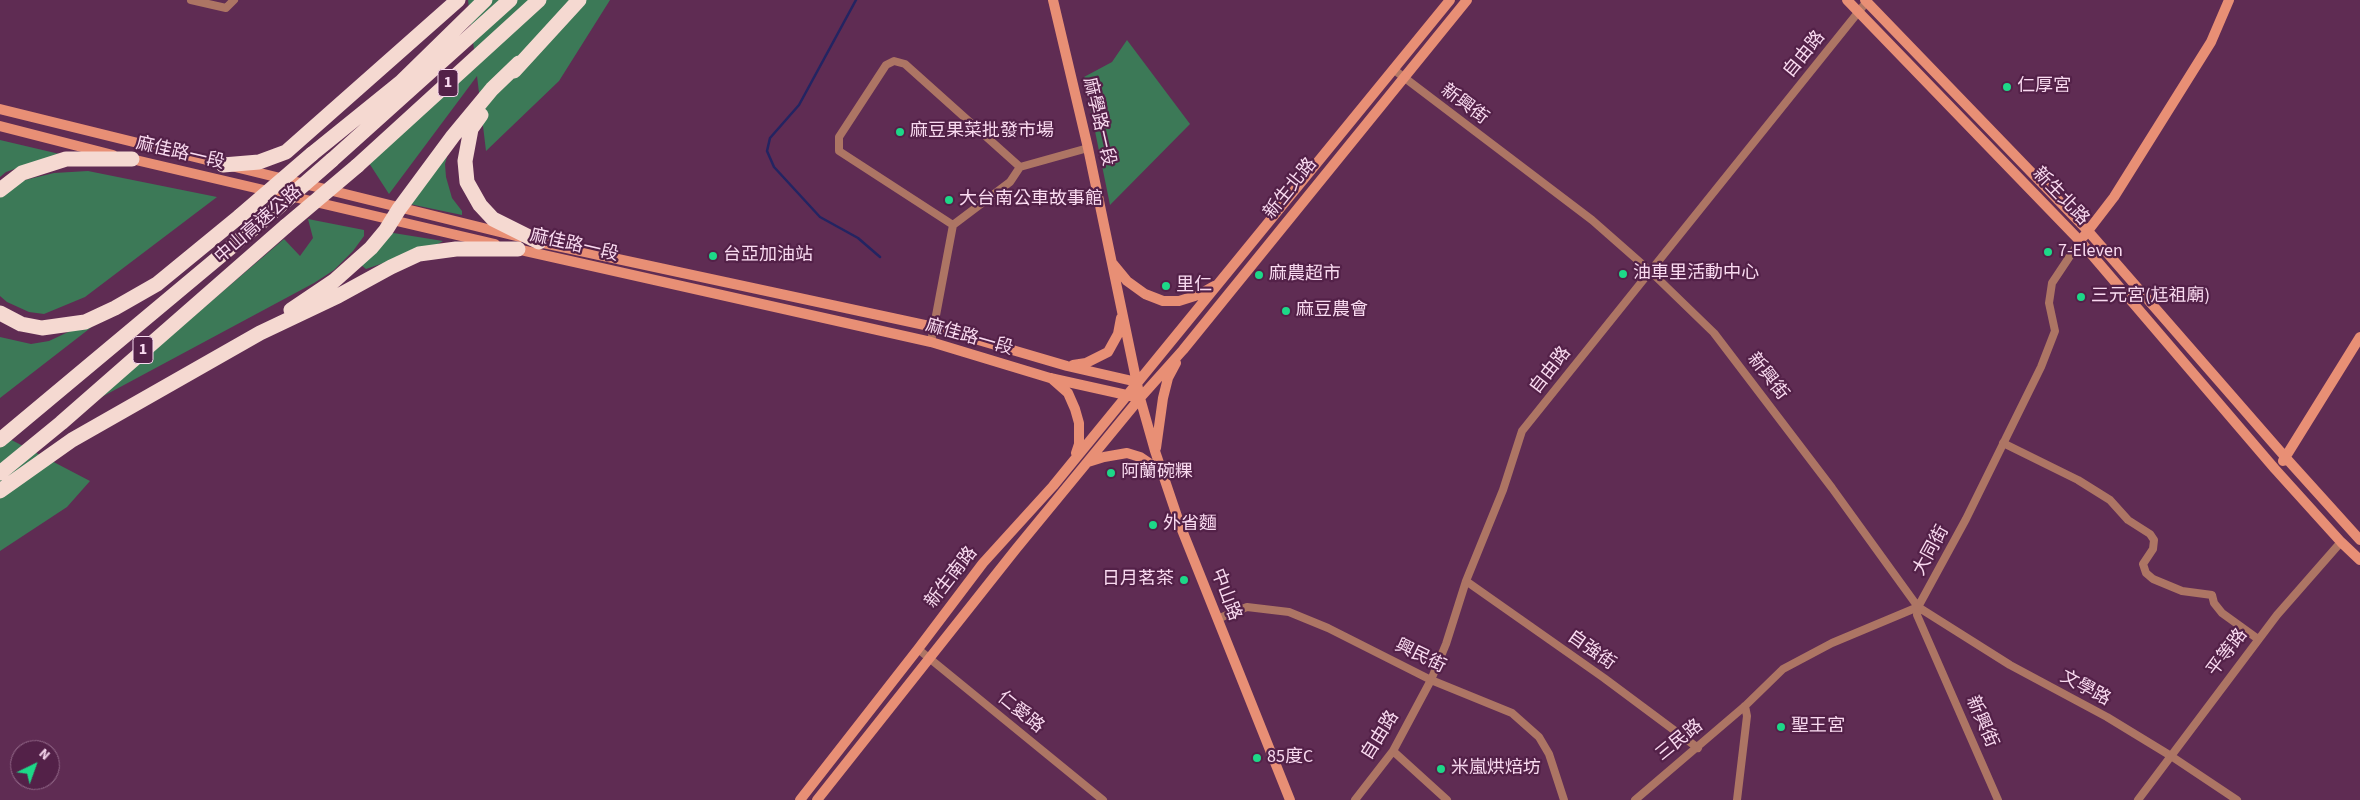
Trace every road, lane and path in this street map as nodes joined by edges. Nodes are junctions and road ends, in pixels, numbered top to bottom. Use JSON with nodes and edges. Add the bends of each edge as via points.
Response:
{"nodes":[{"id":1,"x":191,"y":0,"type":"edge"},
{"id":2,"x":234,"y":0,"type":"edge"},
{"id":3,"x":458,"y":0,"type":"edge"},
{"id":4,"x":485,"y":0,"type":"edge"},
{"id":5,"x":510,"y":0,"type":"edge"},
{"id":6,"x":539,"y":0,"type":"edge"},
{"id":7,"x":579,"y":0,"type":"edge"},
{"id":8,"x":1053,"y":0,"type":"edge"},
{"id":9,"x":1450,"y":0,"type":"edge"},
{"id":10,"x":1467,"y":0,"type":"edge"},
{"id":11,"x":1847,"y":0,"type":"edge"},
{"id":12,"x":2228,"y":0,"type":"edge"},
{"id":13,"x":1867,"y":1,"type":"edge"},
{"id":14,"x":1859,"y":12,"type":"junction"},
{"id":15,"x":519,"y":63,"type":"junction"},
{"id":16,"x":1393,"y":69,"type":"junction"},
{"id":17,"x":1403,"y":78,"type":"junction"},
{"id":18,"x":0,"y":109,"type":"edge"},
{"id":19,"x":0,"y":126,"type":"edge"},
{"id":20,"x":1088,"y":148,"type":"junction"},
{"id":21,"x":132,"y":159,"type":"junction"},
{"id":22,"x":224,"y":165,"type":"junction"},
{"id":23,"x":1020,"y":167,"type":"junction"},
{"id":24,"x":0,"y":190,"type":"edge"},
{"id":25,"x":395,"y":215,"type":"junction"},
{"id":26,"x":953,"y":225,"type":"junction"},
{"id":27,"x":2088,"y":231,"type":"junction"},
{"id":28,"x":2080,"y":241,"type":"junction"},
{"id":29,"x":539,"y":242,"type":"junction"},
{"id":30,"x":518,"y":249,"type":"junction"},
{"id":31,"x":1112,"y":264,"type":"junction"},
{"id":32,"x":1650,"y":271,"type":"junction"},
{"id":33,"x":1219,"y":283,"type":"junction"},
{"id":34,"x":1122,"y":312,"type":"junction"},
{"id":35,"x":0,"y":313,"type":"edge"},
{"id":36,"x":934,"y":327,"type":"junction"},
{"id":37,"x":260,"y":333,"type":"junction"},
{"id":38,"x":2360,"y":337,"type":"edge"},
{"id":39,"x":931,"y":342,"type":"junction"},
{"id":40,"x":1183,"y":350,"type":"junction"},
{"id":41,"x":1068,"y":366,"type":"junction"},
{"id":42,"x":1050,"y":378,"type":"junction"},
{"id":43,"x":1137,"y":382,"type":"junction"},
{"id":44,"x":1126,"y":395,"type":"junction"},
{"id":45,"x":1140,"y":398,"type":"junction"},
{"id":46,"x":0,"y":440,"type":"edge"},
{"id":47,"x":2003,"y":444,"type":"junction"},
{"id":48,"x":1155,"y":451,"type":"junction"},
{"id":49,"x":2286,"y":458,"type":"junction"},
{"id":50,"x":1073,"y":461,"type":"junction"},
{"id":51,"x":1087,"y":462,"type":"junction"},
{"id":52,"x":2275,"y":469,"type":"junction"},
{"id":53,"x":0,"y":473,"type":"edge"},
{"id":54,"x":1163,"y":473,"type":"junction"},
{"id":55,"x":0,"y":491,"type":"edge"},
{"id":56,"x":2351,"y":532,"type":"junction"},
{"id":57,"x":2360,"y":540,"type":"edge"},
{"id":58,"x":2341,"y":542,"type":"junction"},
{"id":59,"x":2360,"y":560,"type":"edge"},
{"id":60,"x":1466,"y":581,"type":"junction"},
{"id":61,"x":1918,"y":607,"type":"junction"},
{"id":62,"x":1217,"y":619,"type":"junction"},
{"id":63,"x":2258,"y":639,"type":"junction"},
{"id":64,"x":918,"y":649,"type":"junction"},
{"id":65,"x":929,"y":658,"type":"junction"},
{"id":66,"x":1431,"y":680,"type":"junction"},
{"id":67,"x":1745,"y":706,"type":"junction"},
{"id":68,"x":1698,"y":748,"type":"junction"},
{"id":69,"x":1393,"y":751,"type":"junction"},
{"id":70,"x":2171,"y":756,"type":"junction"},
{"id":71,"x":800,"y":800,"type":"edge"},
{"id":72,"x":817,"y":800,"type":"edge"},
{"id":73,"x":1103,"y":800,"type":"edge"},
{"id":74,"x":1290,"y":800,"type":"edge"},
{"id":75,"x":1355,"y":800,"type":"edge"},
{"id":76,"x":1447,"y":800,"type":"edge"},
{"id":77,"x":1564,"y":800,"type":"edge"},
{"id":78,"x":1635,"y":800,"type":"edge"},
{"id":79,"x":1737,"y":800,"type":"edge"},
{"id":80,"x":1998,"y":800,"type":"edge"},
{"id":81,"x":2138,"y":800,"type":"edge"},
{"id":82,"x":2237,"y":800,"type":"edge"}],
"edges":[{"from":1,"to":2,"type":"street","via":[[226,8]]},
{"from":3,"to":22,"type":"highway","via":[[286,152],[259,162]]},
{"from":4,"to":35,"type":"highway","bridge":true,"via":[[402,82],[156,284],[85,322],[42,328],[21,324]]},
{"from":5,"to":46,"type":"highway","name":"中山高速公路","number":"1","bridge":true,"via":[[261,222]]},
{"from":6,"to":53,"type":"highway","name":"中山高速公路","number":"1","bridge":true,"via":[[357,166]]},
{"from":7,"to":15,"type":"highway"},
{"from":8,"to":20,"type":"main road","name":"麻學路一段"},
{"from":9,"to":16,"type":"main road","name":"新生北路"},
{"from":10,"to":17,"type":"main road","name":"新生北路"},
{"from":11,"to":14,"type":"main road","name":"新生北路"},
{"from":12,"to":27,"type":"main road","via":[[2211,42],[2114,197]]},
{"from":13,"to":14,"type":"street","name":"自由路"},
{"from":13,"to":27,"type":"main road","name":"新生北路"},
{"from":14,"to":28,"type":"main road","name":"新生北路"},
{"from":14,"to":32,"type":"street","name":"自由路"},
{"from":15,"to":25,"type":"highway","via":[[475,109]]},
{"from":15,"to":29,"type":"highway","via":[[471,129],[466,161],[467,182],[480,205],[493,219]]},
{"from":16,"to":17,"type":"street","name":"新興街"},
{"from":16,"to":33,"type":"main road","name":"新生北路"},
{"from":17,"to":32,"type":"street","name":"新興街","via":[[1592,220]]},
{"from":17,"to":40,"type":"main road","name":"新生北路"},
{"from":18,"to":22,"type":"main road","name":"麻佳路一段"},
{"from":19,"to":21,"type":"main road","name":"麻佳路一段"},
{"from":20,"to":23,"type":"street"},
{"from":20,"to":31,"type":"main road","name":"麻學路一段"},
{"from":21,"to":24,"type":"highway","via":[[66,159],[22,173]]},
{"from":21,"to":25,"type":"main road","name":"麻佳路一段"},
{"from":22,"to":25,"type":"main road","name":"麻佳路一段"},
{"from":23,"to":26,"type":"street","via":[[1010,182]]},
{"from":23,"to":26,"type":"street","via":[[905,64],[894,61],[886,66],[839,137],[840,151]]},
{"from":25,"to":29,"type":"main road","name":"麻佳路一段"},
{"from":25,"to":30,"type":"main road","name":"麻佳路一段"},
{"from":25,"to":37,"type":"highway","via":[[371,248],[351,267]]},
{"from":26,"to":36,"type":"street"},
{"from":27,"to":28,"type":"main road"},
{"from":27,"to":49,"type":"main road","name":"新生北路"},
{"from":28,"to":47,"type":"street","name":"大同街","via":[[2052,283],[2049,303],[2055,331]]},
{"from":28,"to":52,"type":"main road","name":"新生北路"},
{"from":29,"to":36,"type":"main road","name":"麻佳路一段"},
{"from":30,"to":37,"type":"highway","via":[[456,248],[419,254]]},
{"from":30,"to":39,"type":"main road","name":"麻佳路一段"},
{"from":31,"to":33,"type":"main road","via":[[1127,281],[1145,294],[1163,301],[1198,296]]},
{"from":31,"to":34,"type":"main road","name":"麻學路一段"},
{"from":32,"to":60,"type":"street","name":"自由路","via":[[1522,431],[1504,490]]},
{"from":32,"to":61,"type":"street","name":"新興街","via":[[1714,333]]},
{"from":33,"to":43,"type":"main road","name":"新生北路"},
{"from":34,"to":41,"type":"main road","via":[[1118,334],[1108,352],[1086,363]]},
{"from":34,"to":43,"type":"main road","name":"麻學路一段"},
{"from":36,"to":39,"type":"street"},
{"from":36,"to":41,"type":"main road","name":"麻佳路一段"},
{"from":37,"to":55,"type":"highway","via":[[72,440]]},
{"from":38,"to":49,"type":"main road"},
{"from":39,"to":42,"type":"main road","name":"麻佳路一段"},
{"from":40,"to":45,"type":"main road","name":"新生北路"},
{"from":40,"to":48,"type":"main road","via":[[1166,388]]},
{"from":41,"to":43,"type":"main road","name":"麻佳路一段"},
{"from":42,"to":44,"type":"main road","name":"麻佳路一段"},
{"from":42,"to":50,"type":"main road","via":[[1068,393],[1079,423],[1079,444]]},
{"from":43,"to":44,"type":"main road","name":"新生南路"},
{"from":43,"to":45,"type":"main road","name":"麻學路一段"},
{"from":44,"to":45,"type":"main road","name":"麻佳路一段"},
{"from":44,"to":50,"type":"main road","name":"新生南路"},
{"from":45,"to":48,"type":"main road","name":"中山路"},
{"from":45,"to":51,"type":"main road","name":"新生南路"},
{"from":47,"to":61,"type":"street","name":"大同街"},
{"from":47,"to":63,"type":"street","via":[[2078,480],[2110,500],[2128,520],[2154,540],[2153,549],[2143,564],[2146,573],[2182,591],[2212,595],[2222,613]]},
{"from":48,"to":54,"type":"main road","name":"中山路"},
{"from":49,"to":52,"type":"main road"},
{"from":49,"to":56,"type":"main road","name":"新生北路"},
{"from":50,"to":64,"type":"main road","name":"新生南路","via":[[983,563]]},
{"from":51,"to":54,"type":"main road","via":[[1127,453],[1140,457]]},
{"from":51,"to":65,"type":"main road","name":"新生南路"},
{"from":52,"to":58,"type":"main road","name":"新生北路"},
{"from":54,"to":62,"type":"main road","name":"中山路"},
{"from":56,"to":57,"type":"main road","name":"新生北路"},
{"from":56,"to":58,"type":"main road","name":"平等路"},
{"from":58,"to":59,"type":"main road","name":"新生北路"},
{"from":58,"to":63,"type":"street","name":"平等路"},
{"from":60,"to":66,"type":"street","name":"自由路"},
{"from":60,"to":68,"type":"street","name":"自強街"},
{"from":61,"to":67,"type":"street","via":[[1795,660]]},
{"from":61,"to":70,"type":"street","name":"文學路","via":[[2010,665]]},
{"from":61,"to":80,"type":"street","name":"新興街","via":[[1917,614]]},
{"from":62,"to":66,"type":"street","name":"興民街","via":[[1246,607],[1289,612]]},
{"from":62,"to":74,"type":"main road","name":"中山路"},
{"from":63,"to":70,"type":"street","name":"平等路"},
{"from":64,"to":65,"type":"street","name":"仁愛路"},
{"from":64,"to":71,"type":"main road","name":"新生南路"},
{"from":65,"to":72,"type":"main road","name":"新生南路"},
{"from":65,"to":73,"type":"street","name":"仁愛路"},
{"from":66,"to":69,"type":"street","name":"自由路"},
{"from":66,"to":77,"type":"street","name":"興民街","via":[[1512,713],[1531,728],[1549,754]]},
{"from":67,"to":68,"type":"street","name":"三民路"},
{"from":67,"to":79,"type":"street","via":[[1747,716]]},
{"from":68,"to":78,"type":"street","name":"三民路"},
{"from":69,"to":75,"type":"street","name":"自由路"},
{"from":69,"to":76,"type":"street"},
{"from":70,"to":81,"type":"street","name":"平等路"},
{"from":70,"to":82,"type":"street","name":"文學路"}]}
